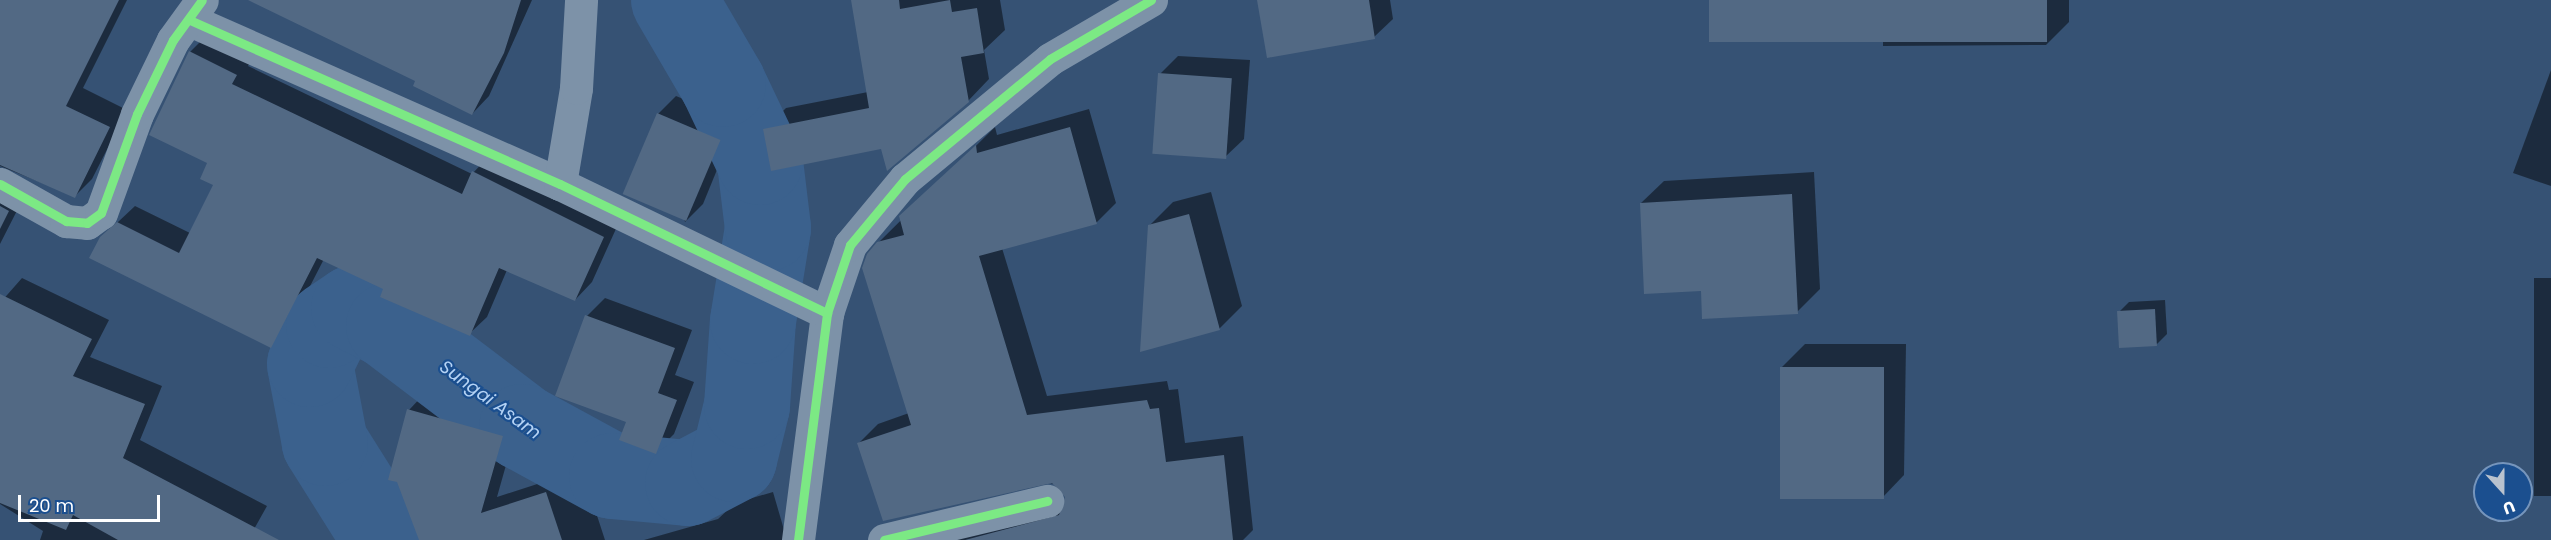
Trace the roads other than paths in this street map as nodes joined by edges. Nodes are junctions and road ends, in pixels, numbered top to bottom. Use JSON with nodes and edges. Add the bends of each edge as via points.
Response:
{"nodes":[{"id":1,"x":581,"y":0,"type":"edge"},
{"id":2,"x":1151,"y":0,"type":"edge"},
{"id":3,"x":197,"y":11,"type":"edge"},
{"id":4,"x":0,"y":184,"type":"edge"},
{"id":5,"x":560,"y":184,"type":"junction"},
{"id":6,"x":827,"y":313,"type":"junction"},
{"id":7,"x":1047,"y":501,"type":"dead end"},
{"id":8,"x":798,"y":540,"type":"edge"},
{"id":9,"x":884,"y":540,"type":"edge"}],
"edges":[{"from":1,"to":5,"type":"street","via":[[576,88]]},
{"from":2,"to":6,"type":"street","via":[[1050,59],[905,179],[850,245]]},
{"from":3,"to":4,"type":"street","via":[[173,40],[137,114],[101,213],[87,223],[66,221]]},
{"from":3,"to":5,"type":"street"},
{"from":5,"to":6,"type":"street","via":[[720,265]]},
{"from":6,"to":8,"type":"street"},
{"from":7,"to":9,"type":"street"}]}
